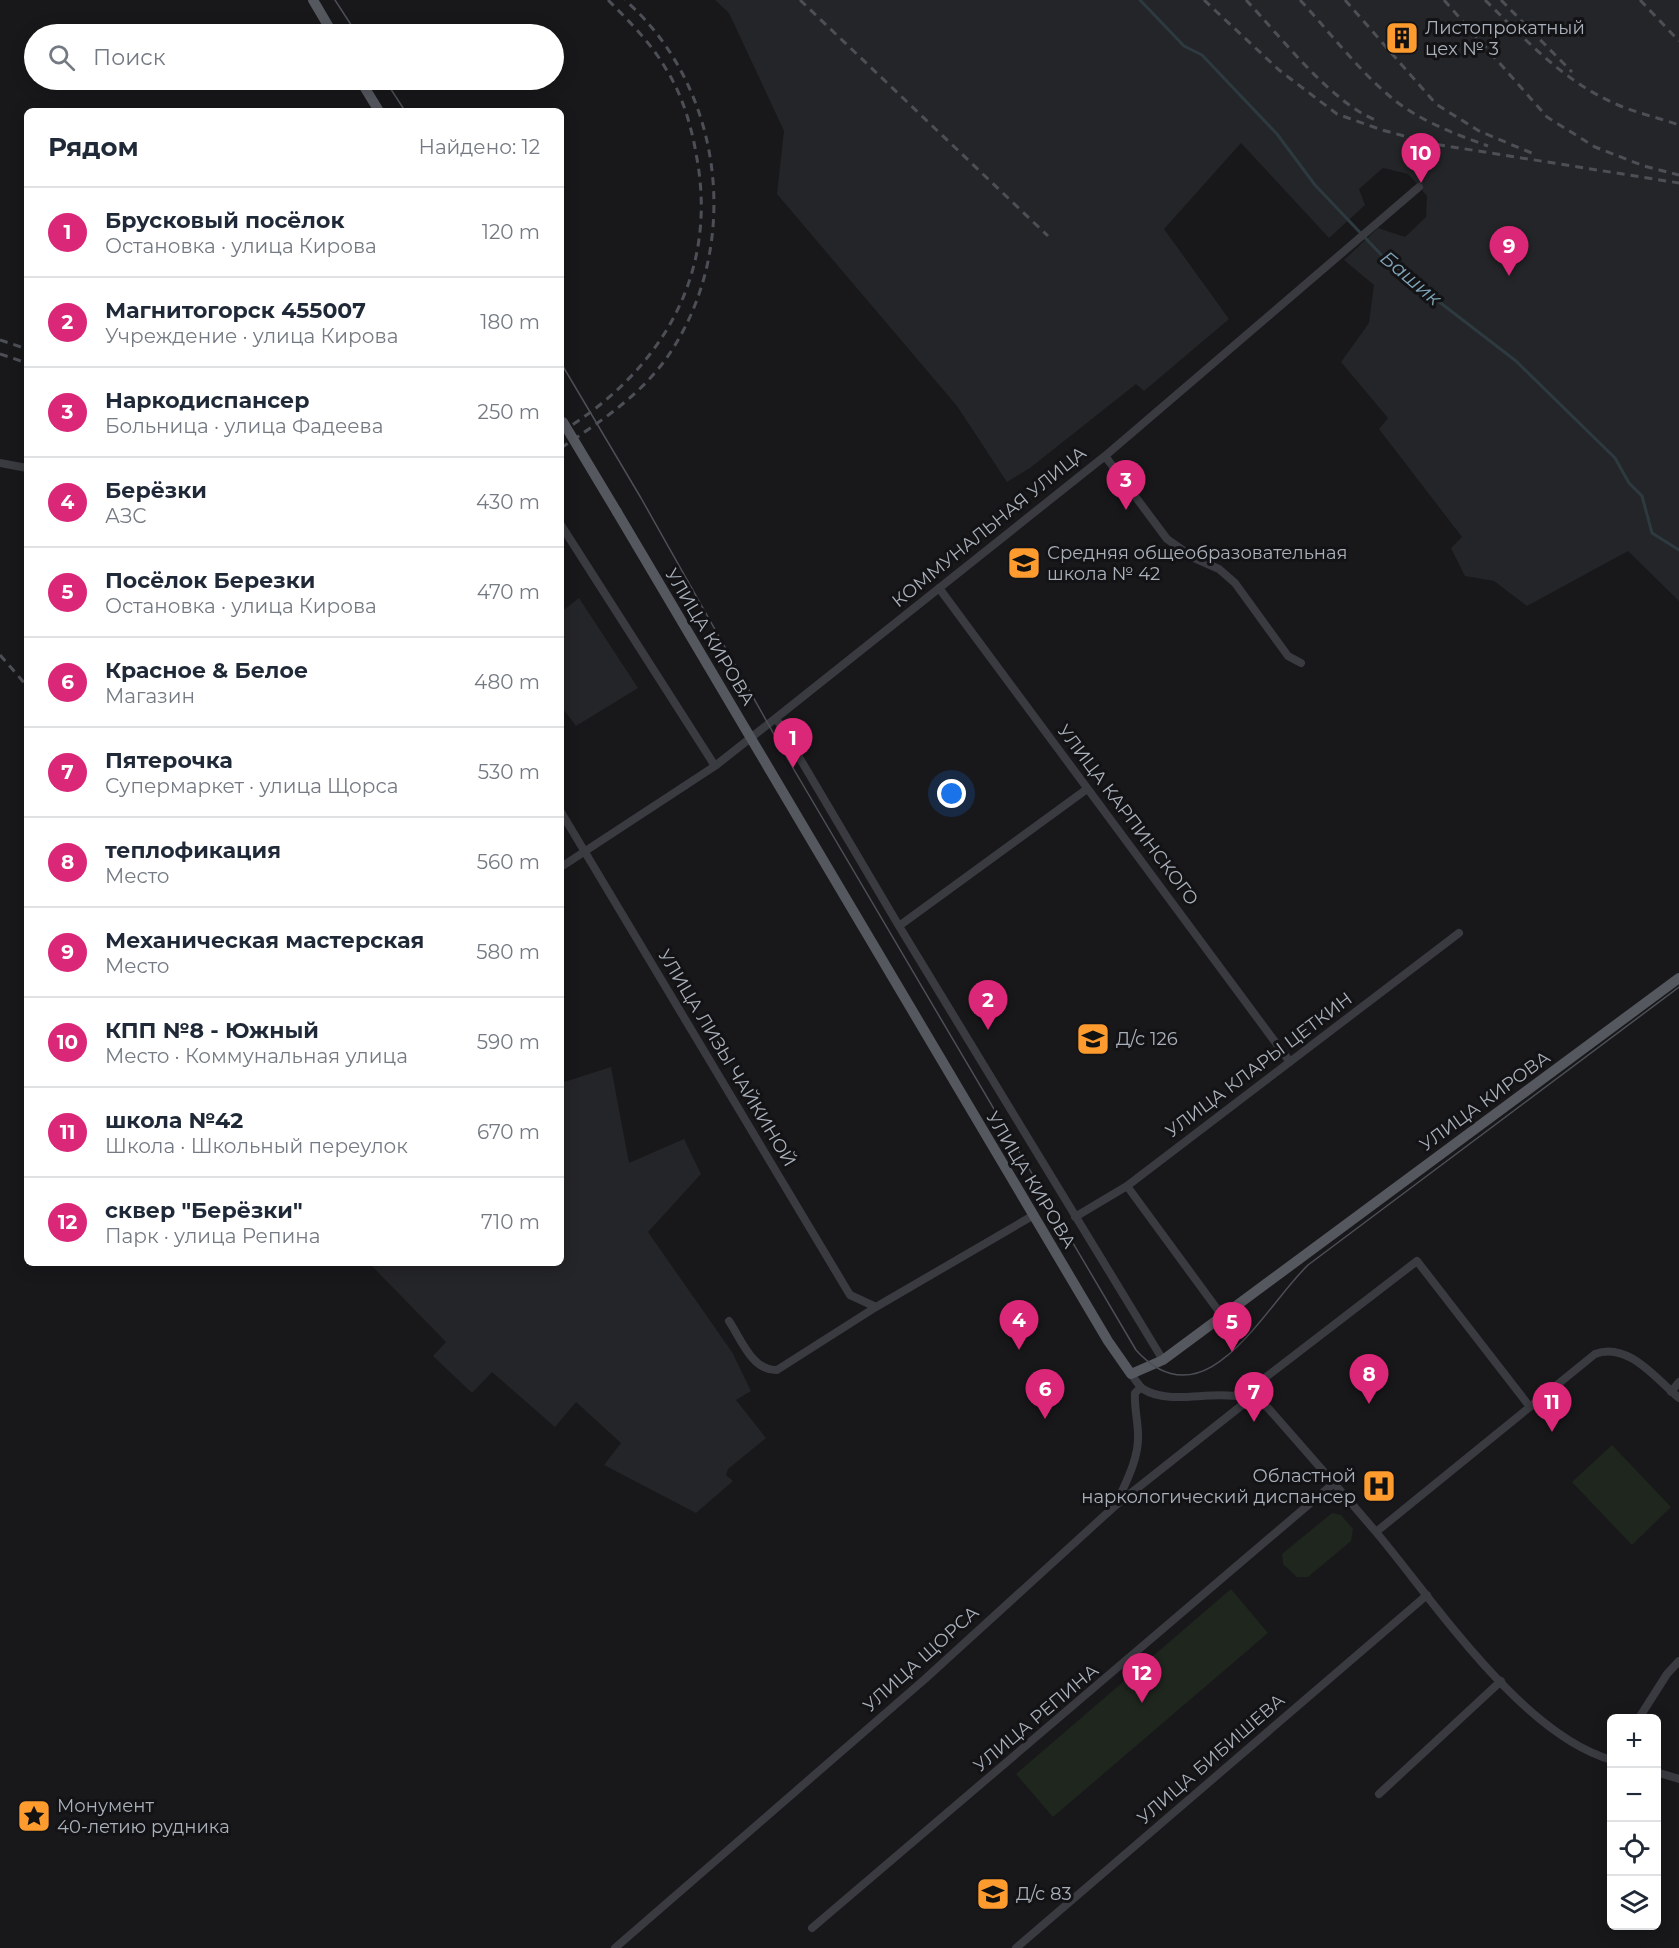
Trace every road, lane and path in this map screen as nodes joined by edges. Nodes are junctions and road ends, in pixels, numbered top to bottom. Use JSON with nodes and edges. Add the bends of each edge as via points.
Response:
{"nodes":[{"id":1,"x":313,"y":0,"type":"edge"},
{"id":2,"x":327,"y":24,"type":"edge"},
{"id":3,"x":366,"y":90,"type":"edge"},
{"id":4,"x":377,"y":108,"type":"edge"},
{"id":5,"x":1419,"y":187,"type":"dead end"},
{"id":6,"x":564,"y":423,"type":"edge"},
{"id":7,"x":1105,"y":456,"type":"junction"},
{"id":8,"x":0,"y":463,"type":"edge"},
{"id":9,"x":24,"y":467,"type":"edge"},
{"id":10,"x":564,"y":530,"type":"edge"},
{"id":11,"x":939,"y":588,"type":"junction"},
{"id":12,"x":1301,"y":663,"type":"dead end"},
{"id":13,"x":776,"y":718,"type":"junction"},
{"id":14,"x":751,"y":738,"type":"junction"},
{"id":15,"x":716,"y":766,"type":"junction"},
{"id":16,"x":1087,"y":789,"type":"junction"},
{"id":17,"x":564,"y":817,"type":"edge"},
{"id":18,"x":585,"y":851,"type":"junction"},
{"id":19,"x":564,"y":865,"type":"edge"},
{"id":20,"x":898,"y":926,"type":"junction"},
{"id":21,"x":1459,"y":933,"type":"dead end"},
{"id":22,"x":1679,"y":978,"type":"edge"},
{"id":23,"x":1290,"y":1062,"type":"junction"},
{"id":24,"x":1127,"y":1186,"type":"junction"},
{"id":25,"x":1034,"y":1215,"type":"junction"},
{"id":26,"x":1075,"y":1217,"type":"junction"},
{"id":27,"x":876,"y":1307,"type":"junction"},
{"id":28,"x":1223,"y":1317,"type":"junction"},
{"id":29,"x":729,"y":1321,"type":"dead end"},
{"id":30,"x":1163,"y":1360,"type":"junction"},
{"id":31,"x":1131,"y":1374,"type":"junction"},
{"id":32,"x":1679,"y":1382,"type":"edge"},
{"id":33,"x":1141,"y":1387,"type":"junction"},
{"id":34,"x":1671,"y":1392,"type":"junction"},
{"id":35,"x":1237,"y":1394,"type":"junction"},
{"id":36,"x":1251,"y":1398,"type":"junction"},
{"id":37,"x":1679,"y":1398,"type":"edge"},
{"id":38,"x":1530,"y":1407,"type":"junction"},
{"id":39,"x":1334,"y":1483,"type":"junction"},
{"id":40,"x":1116,"y":1505,"type":"junction"},
{"id":41,"x":1376,"y":1532,"type":"junction"},
{"id":42,"x":1427,"y":1595,"type":"junction"},
{"id":43,"x":1679,"y":1661,"type":"edge"},
{"id":44,"x":1501,"y":1681,"type":"junction"},
{"id":45,"x":1642,"y":1714,"type":"edge"},
{"id":46,"x":1607,"y":1754,"type":"edge"},
{"id":47,"x":1602,"y":1757,"type":"junction"},
{"id":48,"x":1607,"y":1759,"type":"edge"},
{"id":49,"x":1661,"y":1774,"type":"edge"},
{"id":50,"x":1679,"y":1779,"type":"edge"},
{"id":51,"x":1379,"y":1794,"type":"dead end"},
{"id":52,"x":812,"y":1928,"type":"dead end"},
{"id":53,"x":615,"y":1948,"type":"edge"},
{"id":54,"x":1016,"y":1948,"type":"edge"}],
"edges":[{"from":1,"to":2,"type":"main road"},
{"from":3,"to":4,"type":"main road"},
{"from":5,"to":7,"type":"street","name":"КОММУНАЛЬНАЯ УЛИЦА"},
{"from":6,"to":14,"type":"main road","name":"УЛИЦА КИРОВА","bridge":true},
{"from":7,"to":11,"type":"street","name":"КОММУНАЛЬНАЯ УЛИЦА"},
{"from":7,"to":12,"type":"street","via":[[1167,539],[1219,569],[1235,583],[1288,656]]},
{"from":8,"to":9,"type":"street"},
{"from":10,"to":15,"type":"street"},
{"from":11,"to":13,"type":"street","name":"КОММУНАЛЬНАЯ УЛИЦА"},
{"from":11,"to":16,"type":"street","name":"УЛИЦА КАРПИНСКОГО"},
{"from":13,"to":14,"type":"street","name":"КОММУНАЛЬНАЯ УЛИЦА"},
{"from":13,"to":20,"type":"street"},
{"from":14,"to":15,"type":"street","name":"КОММУНАЛЬНАЯ УЛИЦА"},
{"from":14,"to":25,"type":"main road","name":"УЛИЦА КИРОВА"},
{"from":15,"to":18,"type":"street","name":"КОММУНАЛЬНАЯ УЛИЦА"},
{"from":16,"to":20,"type":"street"},
{"from":16,"to":23,"type":"street","name":"УЛИЦА КАРПИНСКОГО"},
{"from":17,"to":18,"type":"street","name":"УЛИЦА ЛИЗЫ ЧАЙКИНОЙ"},
{"from":18,"to":19,"type":"street","name":"КОММУНАЛЬНАЯ УЛИЦА"},
{"from":18,"to":27,"type":"street","name":"УЛИЦА ЛИЗЫ ЧАЙКИНОЙ","via":[[849,1295]]},
{"from":20,"to":26,"type":"street"},
{"from":21,"to":23,"type":"street","name":"УЛИЦА КЛАРЫ ЦЕТКИН"},
{"from":22,"to":28,"type":"main road","name":"УЛИЦА КИРОВА"},
{"from":23,"to":24,"type":"street","name":"УЛИЦА КЛАРЫ ЦЕТКИН"},
{"from":24,"to":26,"type":"street","name":"УЛИЦА КЛАРЫ ЦЕТКИН"},
{"from":24,"to":28,"type":"street"},
{"from":25,"to":27,"type":"street"},
{"from":25,"to":31,"type":"main road","name":"УЛИЦА КИРОВА"},
{"from":26,"to":30,"type":"street"},
{"from":27,"to":29,"type":"street","via":[[777,1370],[757,1364]]},
{"from":28,"to":30,"type":"main road","name":"УЛИЦА КИРОВА"},
{"from":30,"to":31,"type":"main road","name":"УЛИЦА КИРОВА"},
{"from":31,"to":33,"type":"street"},
{"from":32,"to":34,"type":"street"},
{"from":33,"to":35,"type":"street","via":[[1172,1395]]},
{"from":33,"to":40,"type":"street","via":[[1134,1402],[1139,1438]]},
{"from":34,"to":37,"type":"street"},
{"from":34,"to":38,"type":"street","via":[[1630,1357],[1608,1350],[1587,1358]]},
{"from":35,"to":36,"type":"street"},
{"from":35,"to":38,"type":"street","via":[[1261,1381],[1417,1261]]},
{"from":36,"to":39,"type":"street","via":[[1268,1408]]},
{"from":36,"to":40,"type":"street","name":"УЛИЦА ЩОРСА"},
{"from":38,"to":41,"type":"street"},
{"from":39,"to":41,"type":"street"},
{"from":39,"to":52,"type":"street","name":"УЛИЦА РЕПИНА"},
{"from":40,"to":53,"type":"street","name":"УЛИЦА ЩОРСА","via":[[925,1679]]},
{"from":41,"to":42,"type":"street"},
{"from":42,"to":44,"type":"street"},
{"from":42,"to":54,"type":"street","name":"УЛИЦА БИБИШЕВА"},
{"from":43,"to":45,"type":"street"},
{"from":44,"to":47,"type":"street","via":[[1545,1724],[1580,1748]]},
{"from":44,"to":51,"type":"street"},
{"from":46,"to":47,"type":"street"},
{"from":47,"to":48,"type":"street"},
{"from":49,"to":50,"type":"street"}]}
